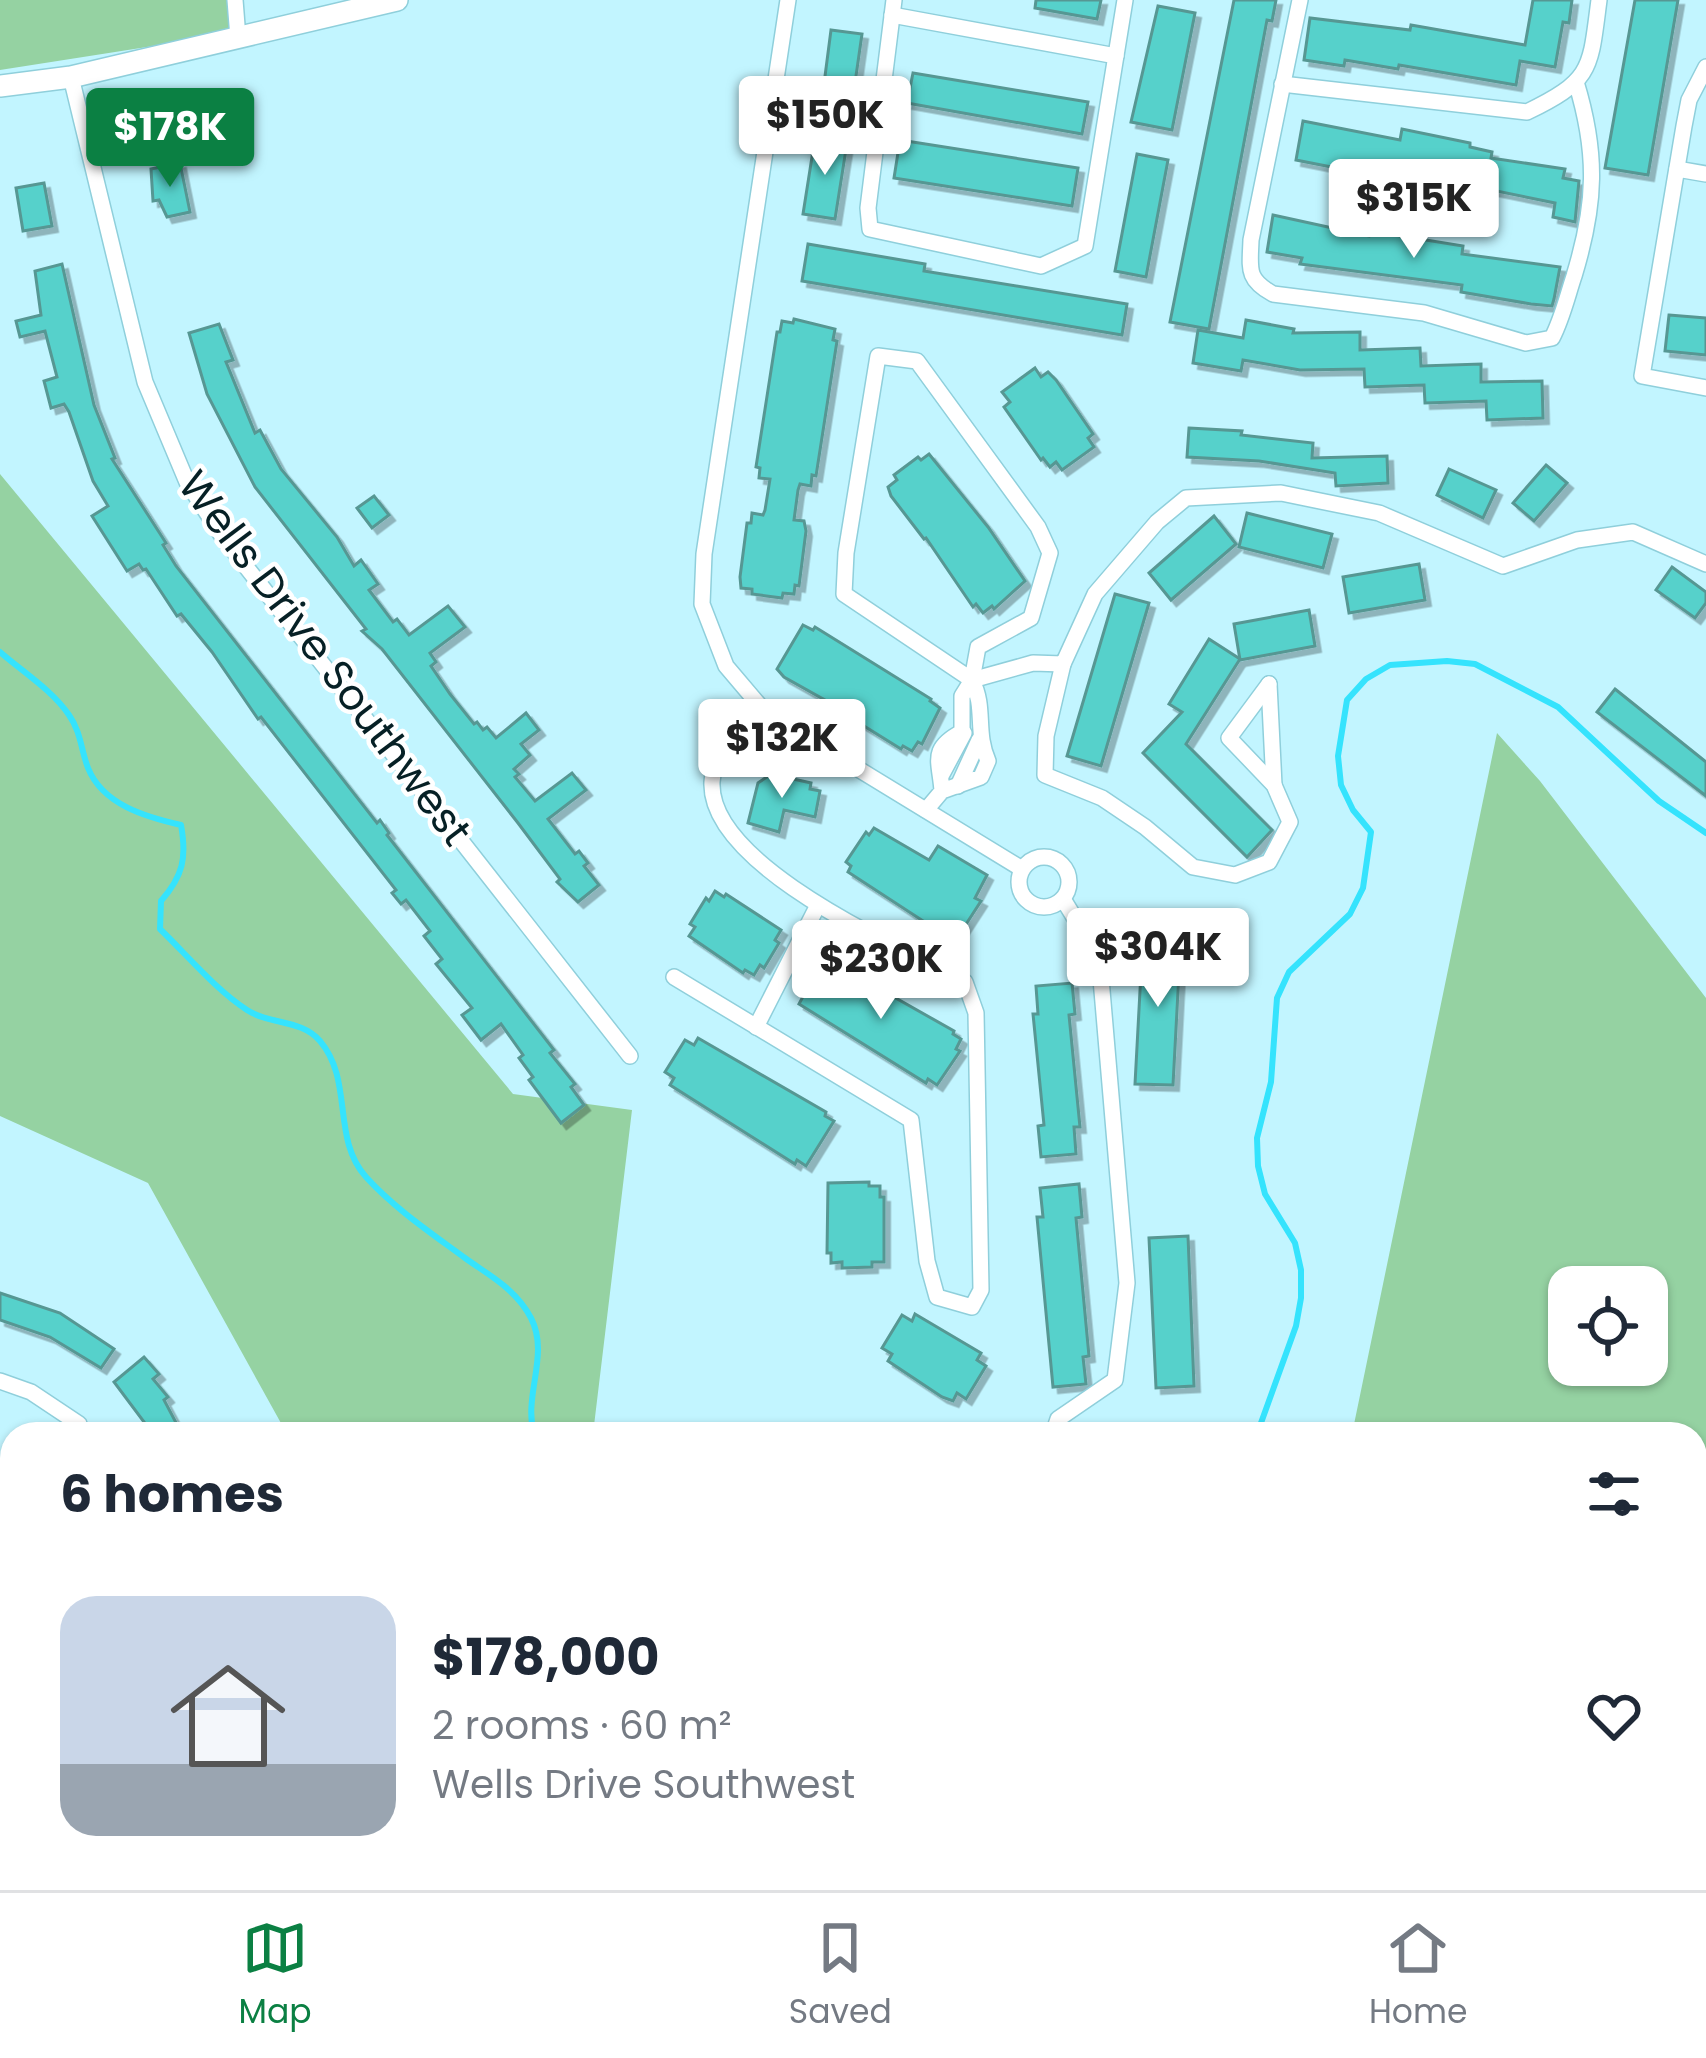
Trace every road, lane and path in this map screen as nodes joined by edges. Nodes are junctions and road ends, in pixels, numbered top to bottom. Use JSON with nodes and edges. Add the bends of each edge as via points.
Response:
{"nodes":[{"id":1,"x":235,"y":0,"type":"edge"},
{"id":2,"x":397,"y":0,"type":"edge"},
{"id":3,"x":788,"y":0,"type":"edge"},
{"id":4,"x":1125,"y":0,"type":"edge"},
{"id":5,"x":1300,"y":0,"type":"edge"},
{"id":6,"x":1599,"y":0,"type":"edge"},
{"id":7,"x":893,"y":7,"type":"edge"},
{"id":8,"x":238,"y":38,"type":"junction"},
{"id":9,"x":1116,"y":56,"type":"junction"},
{"id":10,"x":1706,"y":67,"type":"edge"},
{"id":11,"x":71,"y":77,"type":"junction"},
{"id":12,"x":1576,"y":82,"type":"junction"},
{"id":13,"x":1282,"y":84,"type":"junction"},
{"id":14,"x":0,"y":86,"type":"edge"},
{"id":15,"x":1677,"y":169,"type":"junction"},
{"id":16,"x":1706,"y":174,"type":"edge"},
{"id":17,"x":1706,"y":388,"type":"edge"},
{"id":18,"x":1706,"y":563,"type":"edge"},
{"id":19,"x":1063,"y":664,"type":"junction"},
{"id":20,"x":972,"y":680,"type":"junction"},
{"id":21,"x":754,"y":702,"type":"junction"},
{"id":22,"x":973,"y":736,"type":"junction"},
{"id":23,"x":947,"y":784,"type":"junction"},
{"id":24,"x":1274,"y":785,"type":"junction"},
{"id":25,"x":926,"y":810,"type":"junction"},
{"id":26,"x":1022,"y":869,"type":"junction"},
{"id":27,"x":1063,"y":899,"type":"junction"},
{"id":28,"x":818,"y":905,"type":"junction"},
{"id":29,"x":674,"y":977,"type":"dead end"},
{"id":30,"x":756,"y":1027,"type":"junction"},
{"id":31,"x":629,"y":1056,"type":"dead end"},
{"id":32,"x":0,"y":1381,"type":"edge"},
{"id":33,"x":76,"y":1422,"type":"edge"},
{"id":34,"x":1057,"y":1422,"type":"edge"}],
"edges":[{"from":1,"to":8,"type":"street"},
{"from":2,"to":8,"type":"main road"},
{"from":3,"to":21,"type":"street","via":[[702,604],[726,666]]},
{"from":4,"to":9,"type":"street"},
{"from":5,"to":13,"type":"street"},
{"from":6,"to":12,"type":"street","via":[[1591,58]]},
{"from":7,"to":9,"type":"street"},
{"from":7,"to":9,"type":"street","via":[[870,230],[1041,266],[1085,246]]},
{"from":8,"to":11,"type":"main road"},
{"from":10,"to":15,"type":"street","via":[[1689,100]]},
{"from":11,"to":14,"type":"main road"},
{"from":11,"to":31,"type":"street","name":"Wells Drive Southwest","via":[[145,382],[187,482]]},
{"from":12,"to":13,"type":"street","via":[[1527,112]]},
{"from":12,"to":13,"type":"street","via":[[1594,167],[1589,226],[1552,338],[1526,343],[1424,313],[1273,294],[1256,284],[1251,240]]},
{"from":15,"to":16,"type":"street"},
{"from":15,"to":17,"type":"street","via":[[1642,376]]},
{"from":18,"to":19,"type":"street","via":[[1633,532],[1577,540],[1503,566],[1379,513],[1281,493],[1186,498],[1095,594]]},
{"from":19,"to":20,"type":"street","via":[[1033,662]]},
{"from":19,"to":24,"type":"street","via":[[1045,776],[1102,797],[1193,868],[1235,875],[1269,862],[1290,822]]},
{"from":20,"to":20,"type":"street","via":[[978,647],[1031,617],[1050,554],[917,361],[878,356],[844,594]]},
{"from":20,"to":22,"type":"street","via":[[980,697]]},
{"from":21,"to":25,"type":"street"},
{"from":21,"to":28,"type":"street","via":[[721,745],[715,806],[754,856]]},
{"from":22,"to":23,"type":"street","via":[[956,752]]},
{"from":22,"to":23,"type":"street","via":[[988,761],[981,777]]},
{"from":23,"to":25,"type":"street"},
{"from":24,"to":24,"type":"street","via":[[1229,738],[1270,684],[1274,727]]},
{"from":25,"to":26,"type":"street"},
{"from":26,"to":27,"type":"street","via":[[1019,886],[1034,905]]},
{"from":26,"to":27,"type":"street","via":[[1041,856],[1058,860],[1069,878]]},
{"from":27,"to":34,"type":"street","via":[[1096,953],[1101,979],[1127,1283],[1115,1380]]},
{"from":28,"to":30,"type":"street"},
{"from":28,"to":30,"type":"street","via":[[965,982],[976,1013],[981,1290],[972,1307],[937,1297],[911,1120]]},
{"from":29,"to":30,"type":"street"},
{"from":32,"to":33,"type":"street"}]}
